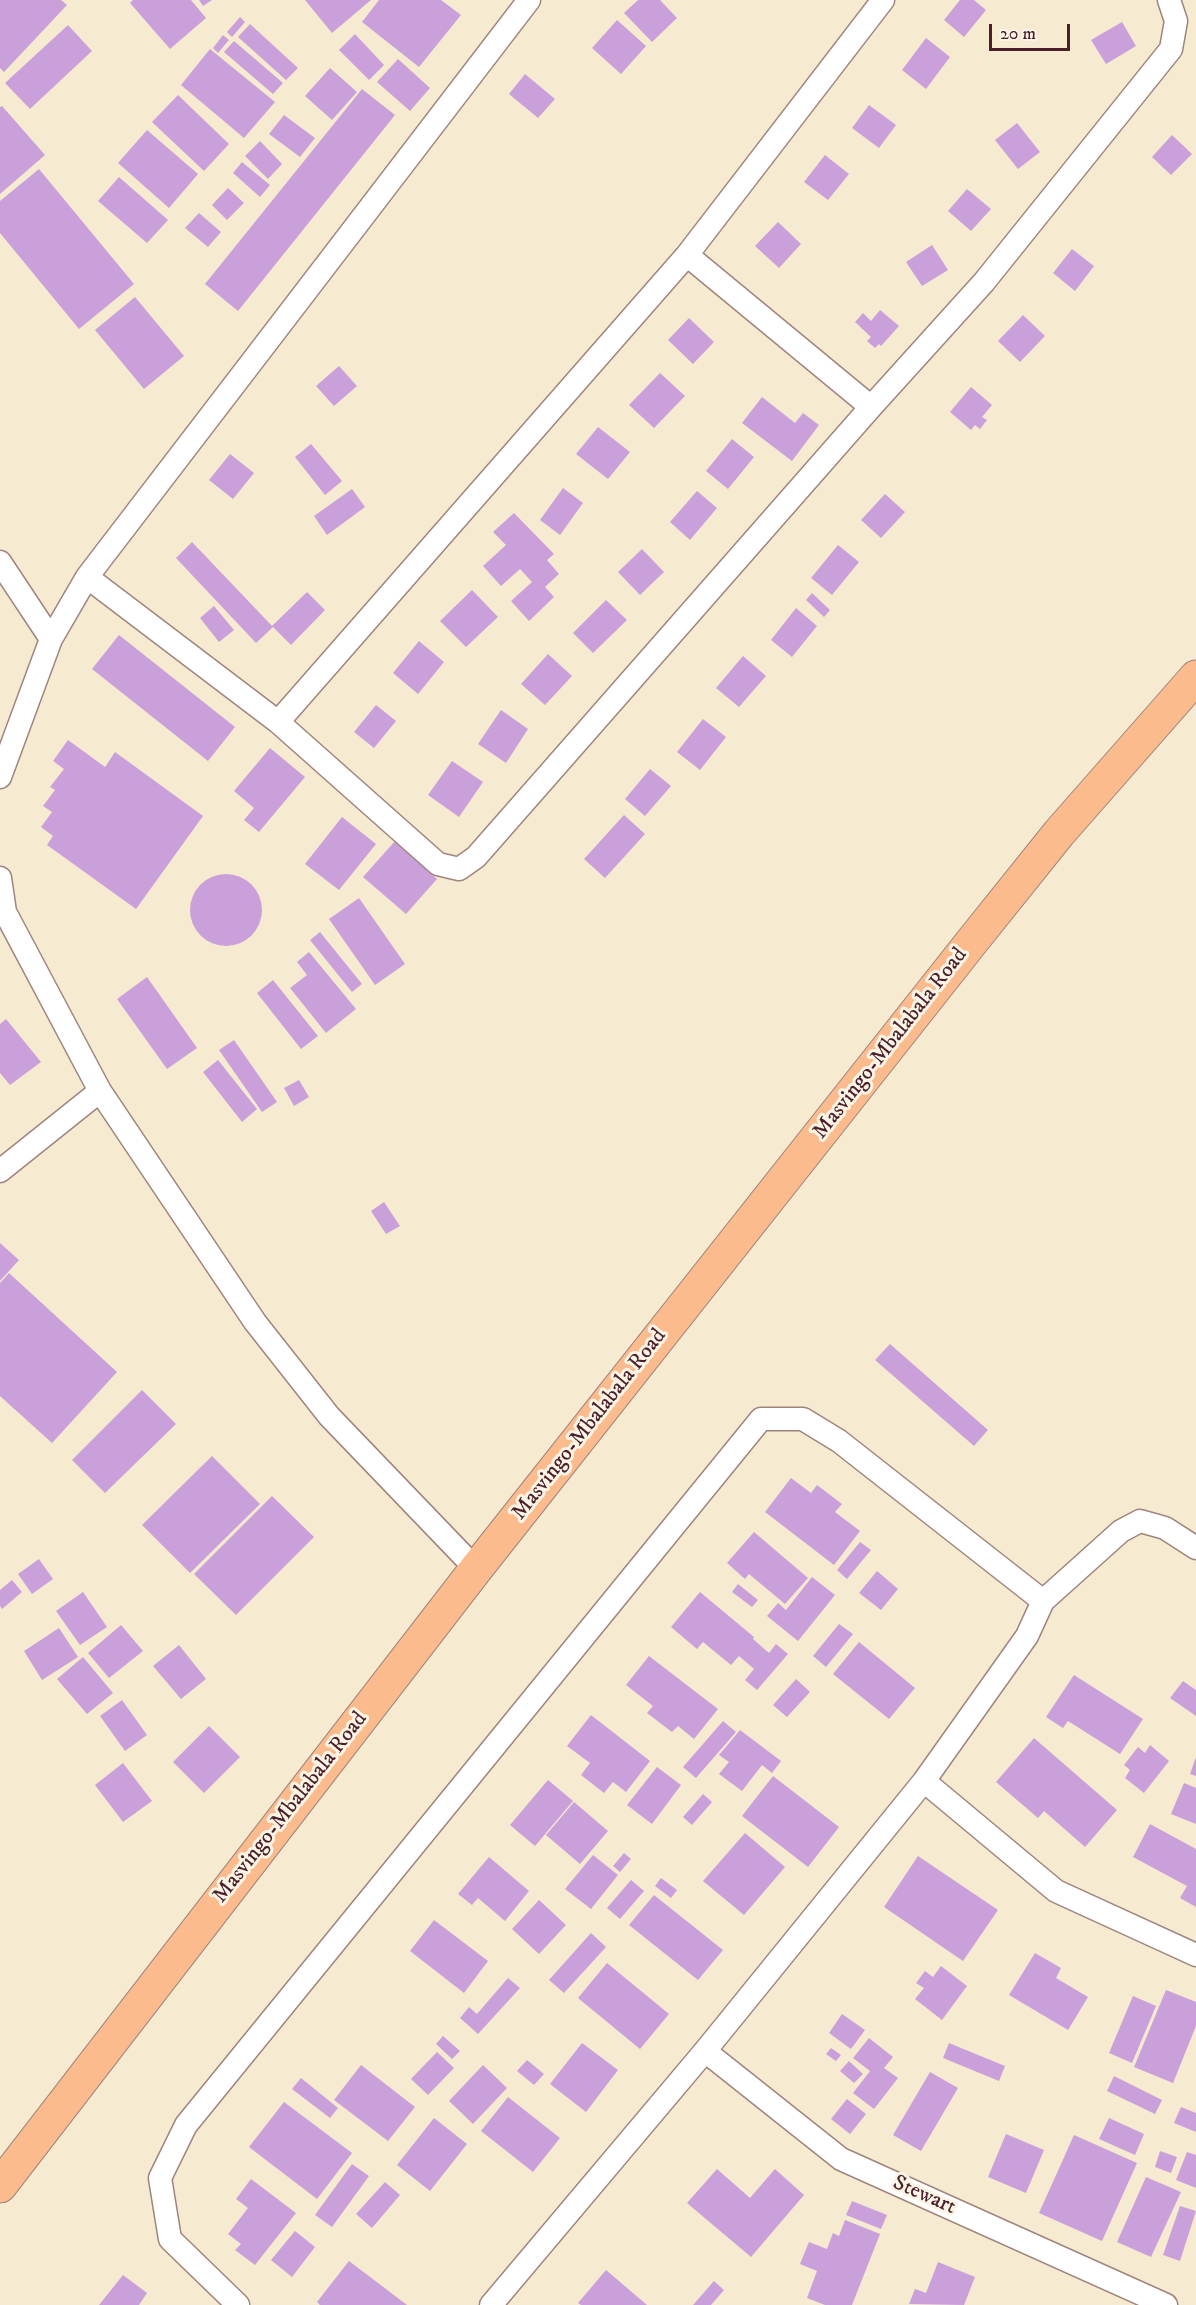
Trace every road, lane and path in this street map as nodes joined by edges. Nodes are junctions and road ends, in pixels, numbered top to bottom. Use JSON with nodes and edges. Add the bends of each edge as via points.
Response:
{"nodes":[{"id":1,"x":529,"y":0,"type":"edge"},
{"id":2,"x":884,"y":0,"type":"edge"},
{"id":3,"x":1169,"y":0,"type":"edge"},
{"id":4,"x":687,"y":255,"type":"junction"},
{"id":5,"x":871,"y":407,"type":"junction"},
{"id":6,"x":0,"y":562,"type":"edge"},
{"id":7,"x":87,"y":577,"type":"junction"},
{"id":8,"x":51,"y":639,"type":"junction"},
{"id":9,"x":1196,"y":677,"type":"edge"},
{"id":10,"x":278,"y":722,"type":"junction"},
{"id":11,"x":0,"y":777,"type":"edge"},
{"id":12,"x":0,"y":878,"type":"edge"},
{"id":13,"x":100,"y":1091,"type":"junction"},
{"id":14,"x":0,"y":1171,"type":"edge"},
{"id":15,"x":1196,"y":1548,"type":"edge"},
{"id":16,"x":476,"y":1569,"type":"junction"},
{"id":17,"x":1043,"y":1600,"type":"junction"},
{"id":18,"x":924,"y":1781,"type":"junction"},
{"id":19,"x":1196,"y":1955,"type":"edge"},
{"id":20,"x":705,"y":2051,"type":"junction"},
{"id":21,"x":0,"y":2187,"type":"edge"},
{"id":22,"x":238,"y":2305,"type":"edge"},
{"id":23,"x":491,"y":2305,"type":"edge"},
{"id":24,"x":1166,"y":2305,"type":"edge"}],
"edges":[{"from":1,"to":7,"type":"street"},
{"from":2,"to":4,"type":"street"},
{"from":3,"to":5,"type":"street","via":[[1176,21],[1171,49],[984,282]]},
{"from":4,"to":5,"type":"street"},
{"from":4,"to":10,"type":"street"},
{"from":5,"to":10,"type":"street","via":[[476,857],[459,869],[438,864]]},
{"from":6,"to":8,"type":"street"},
{"from":7,"to":8,"type":"street"},
{"from":7,"to":10,"type":"street"},
{"from":8,"to":11,"type":"street"},
{"from":9,"to":16,"type":"highway","name":"Masvingo-Mbalabala Road","via":[[1059,833]]},
{"from":12,"to":13,"type":"street","via":[[6,912]]},
{"from":13,"to":14,"type":"street"},
{"from":13,"to":16,"type":"street","via":[[255,1322],[329,1416]]},
{"from":15,"to":17,"type":"street","via":[[1165,1528],[1140,1521],[1121,1531]]},
{"from":16,"to":21,"type":"highway","name":"Masvingo-Mbalabala Road"},
{"from":17,"to":18,"type":"street","via":[[1027,1636]]},
{"from":17,"to":22,"type":"street","via":[[839,1441],[803,1419],[762,1419],[186,2125],[160,2178],[170,2239]]},
{"from":18,"to":19,"type":"street","via":[[1056,1892]]},
{"from":18,"to":20,"type":"street"},
{"from":20,"to":23,"type":"street"},
{"from":20,"to":24,"type":"street","name":"Stewart","via":[[841,2159]]}]}
